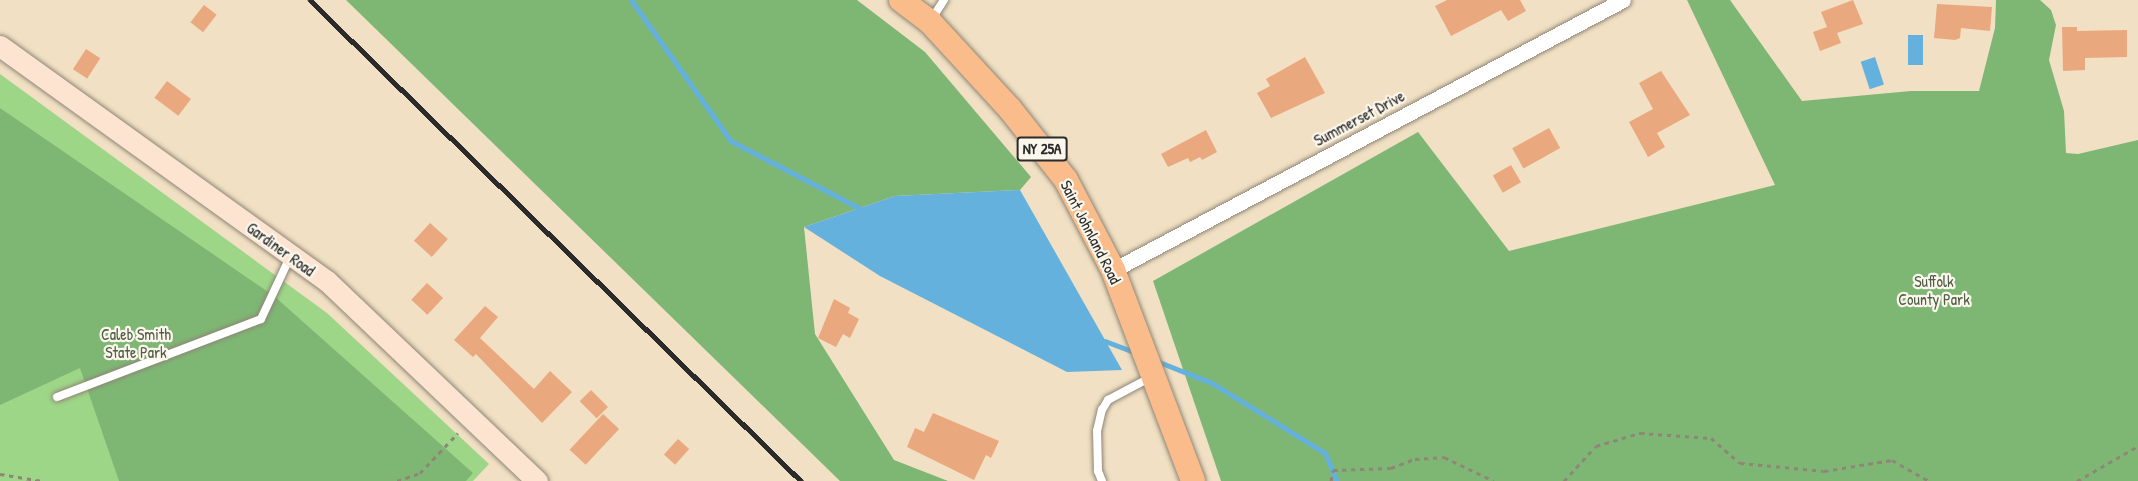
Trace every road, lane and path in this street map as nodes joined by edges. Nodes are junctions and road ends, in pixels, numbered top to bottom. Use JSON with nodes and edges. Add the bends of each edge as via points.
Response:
{"nodes":[{"id":1,"x":901,"y":0,"type":"edge"},
{"id":2,"x":944,"y":0,"type":"edge"},
{"id":3,"x":1623,"y":0,"type":"edge"},
{"id":4,"x":930,"y":22,"type":"junction"},
{"id":5,"x":0,"y":46,"type":"edge"},
{"id":6,"x":291,"y":255,"type":"junction"},
{"id":7,"x":1113,"y":270,"type":"junction"},
{"id":8,"x":1159,"y":385,"type":"junction"},
{"id":9,"x":57,"y":398,"type":"dead end"},
{"id":10,"x":472,"y":418,"type":"junction"},
{"id":11,"x":2138,"y":446,"type":"edge"},
{"id":12,"x":0,"y":474,"type":"edge"},
{"id":13,"x":1193,"y":480,"type":"edge"},
{"id":14,"x":42,"y":481,"type":"edge"},
{"id":15,"x":397,"y":481,"type":"edge"},
{"id":16,"x":537,"y":481,"type":"edge"},
{"id":17,"x":1102,"y":481,"type":"edge"},
{"id":18,"x":1331,"y":481,"type":"edge"},
{"id":19,"x":1494,"y":481,"type":"edge"},
{"id":20,"x":1564,"y":481,"type":"edge"},
{"id":21,"x":1929,"y":481,"type":"edge"},
{"id":22,"x":2077,"y":481,"type":"edge"}],
"edges":[{"from":1,"to":4,"type":"main road","name":"Saint Johnland Road","number":"NY 25A"},
{"from":2,"to":4,"type":"lane"},
{"from":3,"to":7,"type":"street","name":"Summerset Drive"},
{"from":4,"to":7,"type":"main road","name":"Saint Johnland Road","number":"NY 25A","via":[[1010,109],[1066,180]]},
{"from":5,"to":6,"type":"main road","name":"Gardiner Road"},
{"from":6,"to":9,"type":"lane","via":[[261,319]]},
{"from":6,"to":10,"type":"main road","name":"Gardiner Road","via":[[327,281]]},
{"from":7,"to":8,"type":"main road","name":"Saint Johnland Road","number":"NY 25A"},
{"from":8,"to":13,"type":"main road","name":"Saint Johnland Road","number":"NY 25A"},
{"from":8,"to":17,"type":"lane","via":[[1108,400],[1102,410],[1097,431]]},
{"from":10,"to":15,"type":"path","via":[[420,472]]},
{"from":10,"to":16,"type":"main road","name":"Gardiner Road"},
{"from":11,"to":22,"type":"path"},
{"from":12,"to":14,"type":"path"},
{"from":18,"to":19,"type":"path","via":[[1333,470],[1391,468],[1415,459],[1444,457]]},
{"from":20,"to":21,"type":"path","via":[[1596,446],[1640,432],[1712,438],[1740,463],[1824,471],[1892,460]]}]}
